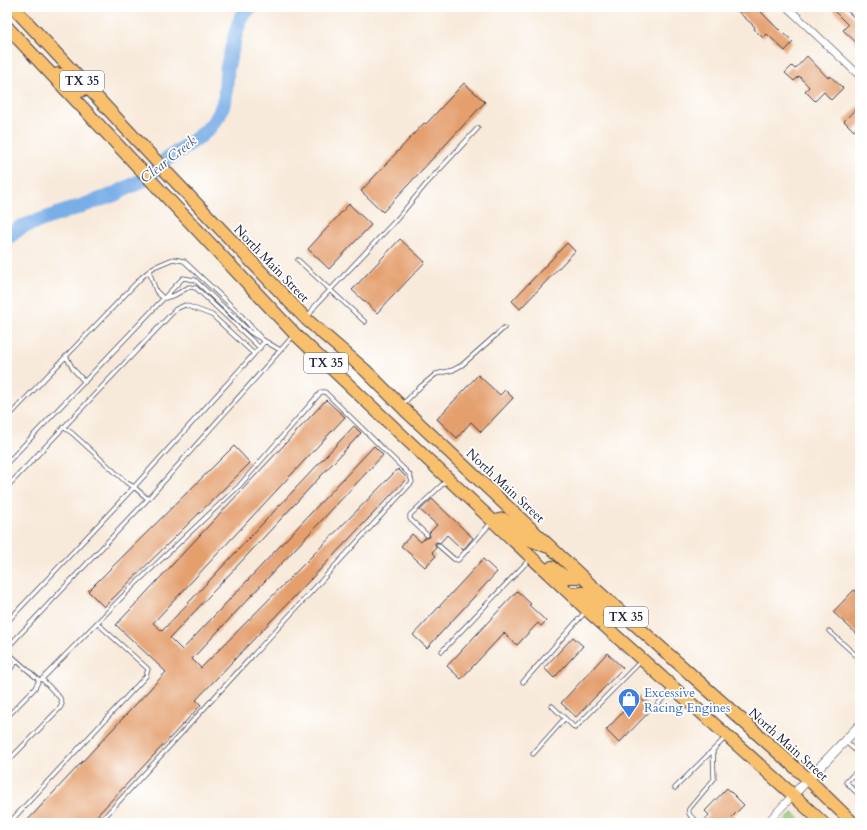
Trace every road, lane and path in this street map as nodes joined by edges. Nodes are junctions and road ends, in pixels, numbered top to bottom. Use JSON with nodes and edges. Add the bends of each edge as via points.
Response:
{"nodes":[{"id":1,"x":13,"y":7,"type":"edge"},
{"id":2,"x":787,"y":7,"type":"edge"},
{"id":3,"x":7,"y":27,"type":"edge"},
{"id":4,"x":860,"y":76,"type":"edge"},
{"id":5,"x":54,"y":77,"type":"junction"},
{"id":6,"x":112,"y":114,"type":"junction"},
{"id":7,"x":478,"y":128,"type":"dead end"},
{"id":8,"x":298,"y":260,"type":"dead end"},
{"id":9,"x":150,"y":270,"type":"junction"},
{"id":10,"x":330,"y":290,"type":"junction"},
{"id":11,"x":164,"y":298,"type":"junction"},
{"id":12,"x":307,"y":320,"type":"junction"},
{"id":13,"x":364,"y":322,"type":"dead end"},
{"id":14,"x":504,"y":328,"type":"dead end"},
{"id":15,"x":295,"y":334,"type":"junction"},
{"id":16,"x":265,"y":342,"type":"junction"},
{"id":17,"x":260,"y":348,"type":"junction"},
{"id":18,"x":280,"y":350,"type":"junction"},
{"id":19,"x":254,"y":354,"type":"junction"},
{"id":20,"x":66,"y":356,"type":"junction"},
{"id":21,"x":85,"y":382,"type":"junction"},
{"id":22,"x":400,"y":406,"type":"junction"},
{"id":23,"x":7,"y":418,"type":"edge"},
{"id":24,"x":386,"y":420,"type":"junction"},
{"id":25,"x":63,"y":427,"type":"junction"},
{"id":26,"x":7,"y":463,"type":"edge"},
{"id":27,"x":448,"y":479,"type":"junction"},
{"id":28,"x":7,"y":487,"type":"edge"},
{"id":29,"x":134,"y":487,"type":"junction"},
{"id":30,"x":148,"y":499,"type":"junction"},
{"id":31,"x":493,"y":521,"type":"junction"},
{"id":32,"x":427,"y":535,"type":"dead end"},
{"id":33,"x":438,"y":545,"type":"dead end"},
{"id":34,"x":553,"y":549,"type":"junction"},
{"id":35,"x":532,"y":557,"type":"junction"},
{"id":36,"x":582,"y":577,"type":"junction"},
{"id":37,"x":570,"y":594,"type":"junction"},
{"id":38,"x":587,"y":610,"type":"junction"},
{"id":39,"x":7,"y":622,"type":"edge"},
{"id":40,"x":631,"y":622,"type":"junction"},
{"id":41,"x":98,"y":623,"type":"junction"},
{"id":42,"x":829,"y":631,"type":"dead end"},
{"id":43,"x":7,"y":648,"type":"edge"},
{"id":44,"x":442,"y":651,"type":"dead end"},
{"id":45,"x":7,"y":652,"type":"edge"},
{"id":46,"x":860,"y":659,"type":"edge"},
{"id":47,"x":642,"y":660,"type":"junction"},
{"id":48,"x":17,"y":661,"type":"junction"},
{"id":49,"x":7,"y":673,"type":"edge"},
{"id":50,"x":41,"y":680,"type":"junction"},
{"id":51,"x":523,"y":682,"type":"dead end"},
{"id":52,"x":673,"y":687,"type":"junction"},
{"id":53,"x":658,"y":704,"type":"dead end"},
{"id":54,"x":552,"y":706,"type":"dead end"},
{"id":55,"x":7,"y":717,"type":"edge"},
{"id":56,"x":565,"y":718,"type":"junction"},
{"id":57,"x":860,"y":725,"type":"edge"},
{"id":58,"x":727,"y":736,"type":"junction"},
{"id":59,"x":845,"y":741,"type":"junction"},
{"id":60,"x":713,"y":750,"type":"junction"},
{"id":61,"x":532,"y":754,"type":"dead end"},
{"id":62,"x":860,"y":755,"type":"edge"},
{"id":63,"x":7,"y":762,"type":"edge"},
{"id":64,"x":860,"y":768,"type":"edge"},
{"id":65,"x":809,"y":780,"type":"junction"},
{"id":66,"x":675,"y":788,"type":"dead end"},
{"id":67,"x":794,"y":795,"type":"junction"},
{"id":68,"x":860,"y":796,"type":"edge"},
{"id":69,"x":9,"y":823,"type":"edge"},
{"id":70,"x":99,"y":823,"type":"edge"},
{"id":71,"x":699,"y":823,"type":"edge"},
{"id":72,"x":767,"y":823,"type":"edge"},
{"id":73,"x":822,"y":823,"type":"edge"},
{"id":74,"x":854,"y":823,"type":"edge"}],
"edges":[{"from":1,"to":6,"type":"main road","number":"TX 35"},
{"from":2,"to":4,"type":"street"},
{"from":3,"to":5,"type":"main road","number":"TX 35"},
{"from":5,"to":6,"type":"main road","via":[[58,74],[66,76],[94,105]]},
{"from":5,"to":15,"type":"main road","number":"TX 35"},
{"from":6,"to":12,"type":"main road","name":"North Main Street","number":"TX 35"},
{"from":7,"to":10,"type":"lane"},
{"from":8,"to":10,"type":"lane"},
{"from":9,"to":11,"type":"lane","via":[[156,291]]},
{"from":9,"to":16,"type":"lane","via":[[173,258],[184,261],[238,312]]},
{"from":9,"to":20,"type":"lane"},
{"from":10,"to":12,"type":"lane","via":[[315,306]]},
{"from":10,"to":13,"type":"lane"},
{"from":11,"to":16,"type":"lane","via":[[183,278],[192,278],[250,332]]},
{"from":11,"to":17,"type":"lane","via":[[189,287],[196,288]]},
{"from":11,"to":21,"type":"lane"},
{"from":12,"to":15,"type":"main road"},
{"from":12,"to":22,"type":"main road","name":"North Main Street","number":"TX 35","via":[[365,370]]},
{"from":14,"to":22,"type":"lane","via":[[462,365],[436,374]]},
{"from":15,"to":18,"type":"lane"},
{"from":15,"to":24,"type":"main road","number":"TX 35"},
{"from":16,"to":17,"type":"lane"},
{"from":16,"to":18,"type":"lane"},
{"from":17,"to":19,"type":"lane"},
{"from":18,"to":30,"type":"lane"},
{"from":19,"to":25,"type":"lane","via":[[212,315],[185,306],[176,309]]},
{"from":19,"to":29,"type":"lane"},
{"from":20,"to":21,"type":"lane","via":[[73,369]]},
{"from":20,"to":23,"type":"lane"},
{"from":21,"to":26,"type":"lane"},
{"from":22,"to":24,"type":"main road"},
{"from":22,"to":34,"type":"main road","name":"North Main Street","number":"TX 35"},
{"from":24,"to":27,"type":"main road","number":"TX 35"},
{"from":25,"to":28,"type":"lane"},
{"from":25,"to":29,"type":"lane"},
{"from":27,"to":31,"type":"main road","number":"TX 35"},
{"from":27,"to":32,"type":"lane","via":[[410,515],[410,519]]},
{"from":29,"to":30,"type":"lane"},
{"from":29,"to":39,"type":"lane"},
{"from":30,"to":43,"type":"lane"},
{"from":31,"to":33,"type":"lane","via":[[458,560]]},
{"from":31,"to":34,"type":"main road","via":[[503,519],[527,539]]},
{"from":31,"to":35,"type":"main road","number":"TX 35"},
{"from":34,"to":36,"type":"main road","name":"North Main Street","number":"TX 35"},
{"from":35,"to":36,"type":"main road","via":[[545,560],[564,576]]},
{"from":35,"to":37,"type":"main road","number":"TX 35"},
{"from":35,"to":44,"type":"lane"},
{"from":36,"to":40,"type":"main road","name":"North Main Street","number":"TX 35"},
{"from":37,"to":38,"type":"main road","number":"TX 35"},
{"from":37,"to":40,"type":"main road","via":[[583,593],[599,607]]},
{"from":38,"to":47,"type":"main road","number":"TX 35"},
{"from":38,"to":51,"type":"lane"},
{"from":40,"to":65,"type":"main road","name":"North Main Street","number":"TX 35"},
{"from":41,"to":50,"type":"lane"},
{"from":41,"to":69,"type":"lane","via":[[148,669],[146,676]]},
{"from":41,"to":70,"type":"lane","via":[[238,486],[321,392],[325,392],[410,475],[412,482]]},
{"from":42,"to":46,"type":"lane"},
{"from":45,"to":48,"type":"lane"},
{"from":47,"to":52,"type":"main road","number":"TX 35"},
{"from":47,"to":56,"type":"lane","via":[[575,728]]},
{"from":48,"to":49,"type":"lane"},
{"from":48,"to":50,"type":"lane"},
{"from":50,"to":55,"type":"lane"},
{"from":50,"to":63,"type":"lane","via":[[60,698],[62,704]]},
{"from":52,"to":53,"type":"lane"},
{"from":52,"to":58,"type":"main road","number":"TX 35"},
{"from":54,"to":56,"type":"lane"},
{"from":56,"to":61,"type":"lane"},
{"from":57,"to":59,"type":"street"},
{"from":58,"to":60,"type":"lane"},
{"from":58,"to":67,"type":"main road","number":"TX 35"},
{"from":59,"to":62,"type":"lane"},
{"from":59,"to":65,"type":"street"},
{"from":60,"to":66,"type":"lane"},
{"from":60,"to":71,"type":"lane","via":[[714,779],[688,812]]},
{"from":64,"to":68,"type":"lane","via":[[846,782]]},
{"from":65,"to":67,"type":"street"},
{"from":65,"to":74,"type":"main road","name":"North Main Street","number":"TX 35"},
{"from":67,"to":72,"type":"street"},
{"from":67,"to":73,"type":"main road","number":"TX 35"}]}
